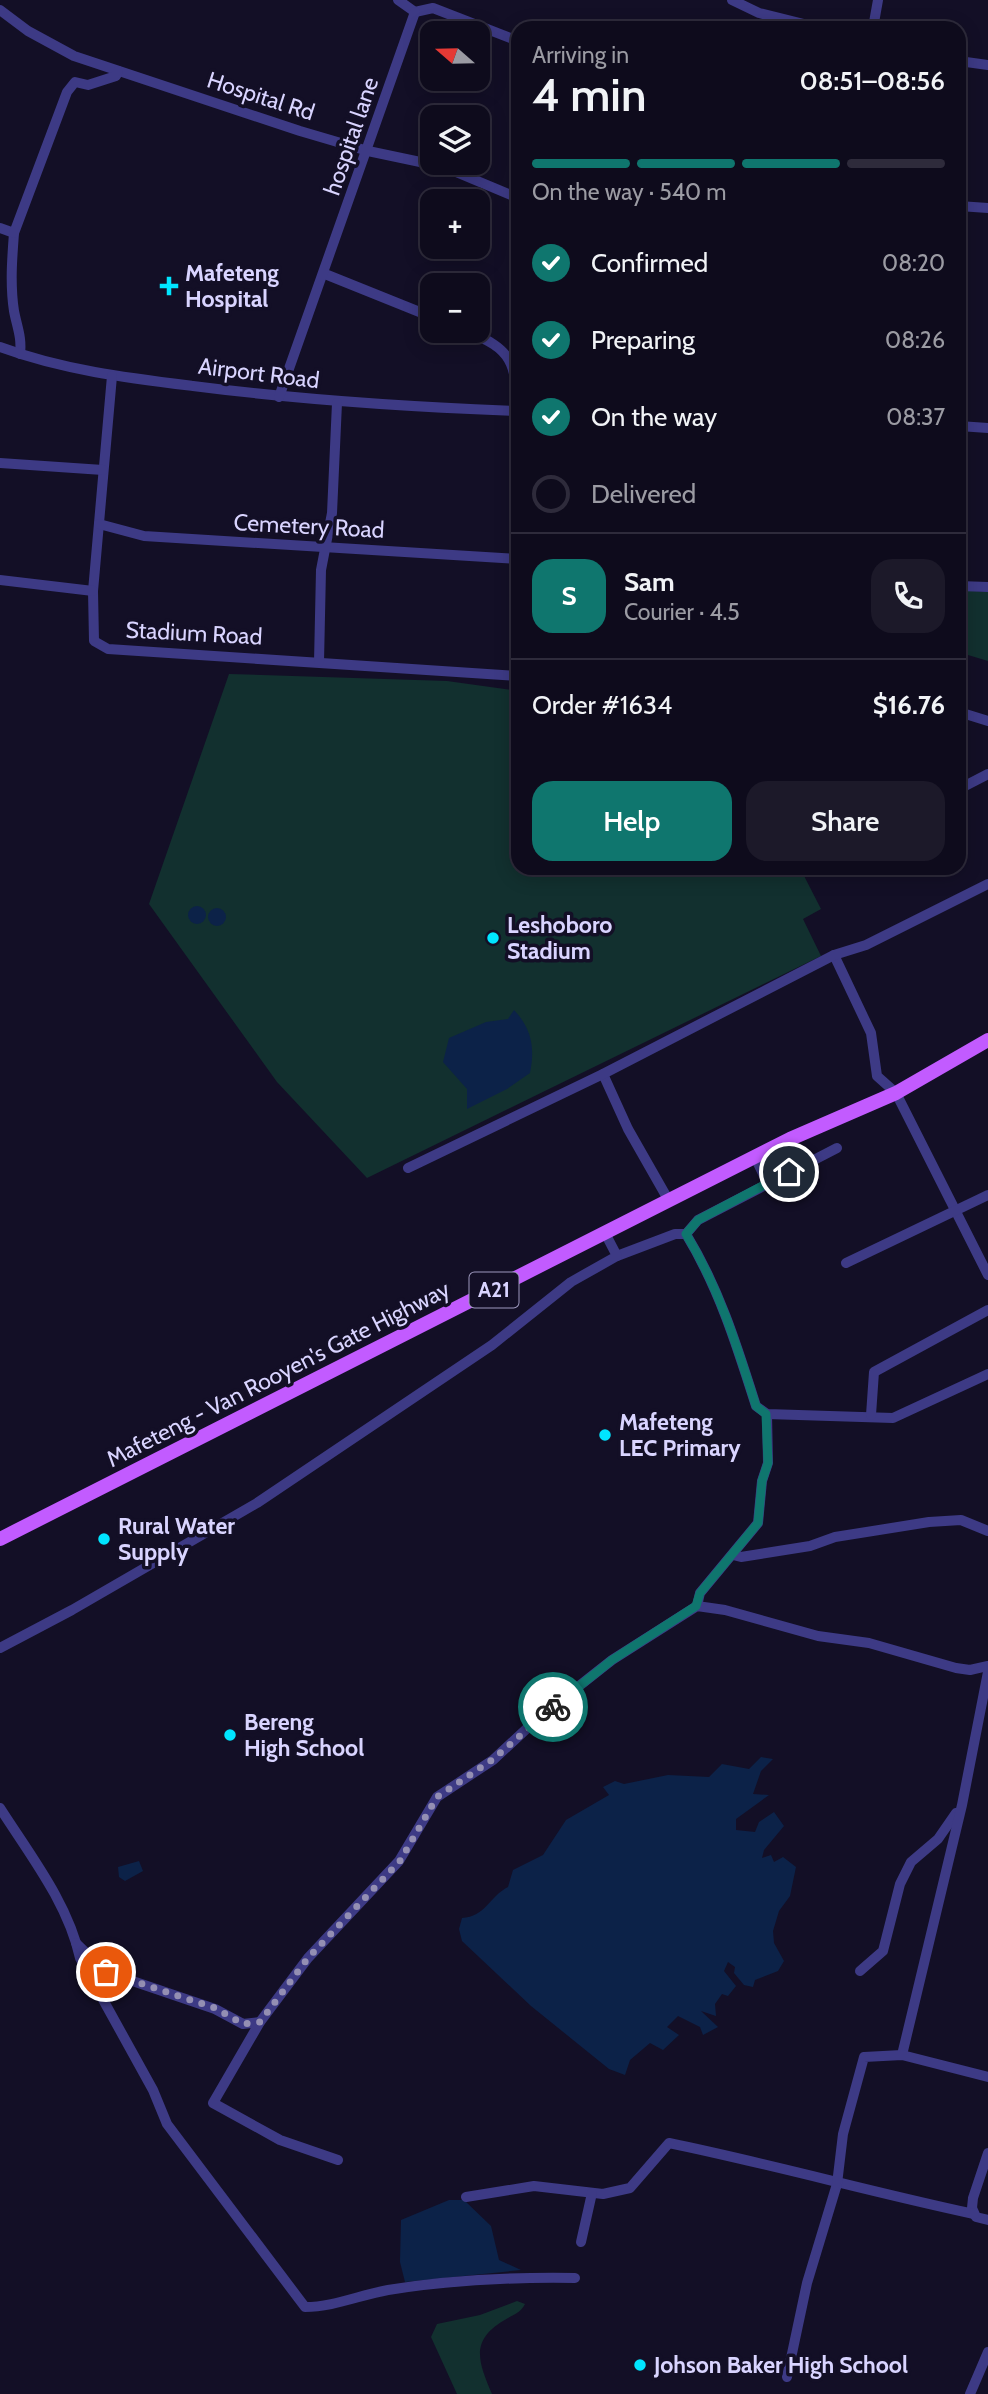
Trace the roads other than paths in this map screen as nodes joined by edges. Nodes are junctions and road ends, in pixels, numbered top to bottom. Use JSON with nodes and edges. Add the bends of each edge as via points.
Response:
{"nodes":[{"id":1,"x":398,"y":0,"type":"edge"},
{"id":2,"x":732,"y":0,"type":"edge"},
{"id":3,"x":878,"y":0,"type":"edge"},
{"id":4,"x":436,"y":4,"type":"edge"},
{"id":5,"x":0,"y":10,"type":"edge"},
{"id":6,"x":415,"y":12,"type":"junction"},
{"id":7,"x":792,"y":21,"type":"edge"},
{"id":8,"x":874,"y":21,"type":"edge"},
{"id":9,"x":511,"y":38,"type":"edge"},
{"id":10,"x":966,"y":62,"type":"edge"},
{"id":11,"x":988,"y":65,"type":"edge"},
{"id":12,"x":118,"y":71,"type":"junction"},
{"id":13,"x":368,"y":151,"type":"junction"},
{"id":14,"x":511,"y":195,"type":"edge"},
{"id":15,"x":966,"y":206,"type":"edge"},
{"id":16,"x":988,"y":208,"type":"edge"},
{"id":17,"x":0,"y":228,"type":"edge"},
{"id":18,"x":14,"y":233,"type":"junction"},
{"id":19,"x":325,"y":274,"type":"junction"},
{"id":20,"x":420,"y":312,"type":"edge"},
{"id":21,"x":490,"y":341,"type":"edge"},
{"id":22,"x":0,"y":347,"type":"edge"},
{"id":23,"x":19,"y":354,"type":"junction"},
{"id":24,"x":511,"y":361,"type":"edge"},
{"id":25,"x":113,"y":376,"type":"junction"},
{"id":26,"x":279,"y":397,"type":"junction"},
{"id":27,"x":337,"y":403,"type":"junction"},
{"id":28,"x":511,"y":411,"type":"edge"},
{"id":29,"x":966,"y":426,"type":"edge"},
{"id":30,"x":988,"y":428,"type":"edge"},
{"id":31,"x":1,"y":466,"type":"edge"},
{"id":32,"x":103,"y":470,"type":"junction"},
{"id":33,"x":99,"y":524,"type":"junction"},
{"id":34,"x":323,"y":548,"type":"junction"},
{"id":35,"x":511,"y":559,"type":"edge"},
{"id":36,"x":0,"y":580,"type":"edge"},
{"id":37,"x":966,"y":586,"type":"edge"},
{"id":38,"x":988,"y":587,"type":"edge"},
{"id":39,"x":93,"y":591,"type":"junction"},
{"id":40,"x":319,"y":662,"type":"junction"},
{"id":41,"x":511,"y":676,"type":"edge"},
{"id":42,"x":966,"y":714,"type":"edge"},
{"id":43,"x":988,"y":721,"type":"edge"},
{"id":44,"x":988,"y":774,"type":"edge"},
{"id":45,"x":966,"y":785,"type":"edge"},
{"id":46,"x":988,"y":884,"type":"edge"},
{"id":47,"x":834,"y":955,"type":"junction"},
{"id":48,"x":988,"y":1040,"type":"edge"},
{"id":49,"x":603,"y":1074,"type":"junction"},
{"id":50,"x":896,"y":1093,"type":"junction"},
{"id":51,"x":837,"y":1148,"type":"dead end"},
{"id":52,"x":755,"y":1157,"type":"junction"},
{"id":53,"x":408,"y":1168,"type":"dead end"},
{"id":54,"x":768,"y":1184,"type":"junction"},
{"id":55,"x":988,"y":1195,"type":"edge"},
{"id":56,"x":669,"y":1201,"type":"junction"},
{"id":57,"x":956,"y":1209,"type":"junction"},
{"id":58,"x":605,"y":1233,"type":"junction"},
{"id":59,"x":686,"y":1234,"type":"junction"},
{"id":60,"x":617,"y":1256,"type":"junction"},
{"id":61,"x":846,"y":1263,"type":"dead end"},
{"id":62,"x":988,"y":1275,"type":"edge"},
{"id":63,"x":988,"y":1310,"type":"edge"},
{"id":64,"x":988,"y":1374,"type":"edge"},
{"id":65,"x":766,"y":1414,"type":"junction"},
{"id":66,"x":871,"y":1415,"type":"junction"},
{"id":67,"x":988,"y":1531,"type":"edge"},
{"id":68,"x":0,"y":1539,"type":"edge"},
{"id":69,"x":733,"y":1555,"type":"junction"},
{"id":70,"x":696,"y":1606,"type":"junction"},
{"id":71,"x":0,"y":1648,"type":"edge"},
{"id":72,"x":988,"y":1665,"type":"edge"},
{"id":73,"x":988,"y":1672,"type":"edge"},
{"id":74,"x":962,"y":1805,"type":"junction"},
{"id":75,"x":0,"y":1808,"type":"edge"},
{"id":76,"x":76,"y":1943,"type":"junction"},
{"id":77,"x":860,"y":1971,"type":"dead end"},
{"id":78,"x":260,"y":2022,"type":"junction"},
{"id":79,"x":902,"y":2055,"type":"junction"},
{"id":80,"x":988,"y":2077,"type":"edge"},
{"id":81,"x":987,"y":2150,"type":"edge"},
{"id":82,"x":338,"y":2160,"type":"dead end"},
{"id":83,"x":837,"y":2184,"type":"junction"},
{"id":84,"x":592,"y":2193,"type":"junction"},
{"id":85,"x":466,"y":2197,"type":"dead end"},
{"id":86,"x":974,"y":2214,"type":"junction"},
{"id":87,"x":988,"y":2220,"type":"edge"},
{"id":88,"x":581,"y":2242,"type":"dead end"},
{"id":89,"x":575,"y":2278,"type":"dead end"},
{"id":90,"x":988,"y":2352,"type":"edge"},
{"id":91,"x":787,"y":2377,"type":"dead end"},
{"id":92,"x":970,"y":2394,"type":"edge"}],
"edges":[{"from":1,"to":6,"type":"street"},
{"from":2,"to":7,"type":"street"},
{"from":3,"to":8,"type":"street"},
{"from":4,"to":6,"type":"street"},
{"from":4,"to":9,"type":"street"},
{"from":5,"to":12,"type":"street","name":"Hospital Rd","via":[[74,56]]},
{"from":6,"to":13,"type":"street","name":"hospital lane"},
{"from":10,"to":11,"type":"street"},
{"from":12,"to":13,"type":"street","name":"Hospital Rd"},
{"from":12,"to":18,"type":"street","via":[[117,76],[88,85],[75,82],[67,92]]},
{"from":13,"to":14,"type":"street","name":"Hospital Rd","via":[[444,167]]},
{"from":13,"to":19,"type":"street","name":"hospital lane"},
{"from":15,"to":16,"type":"street"},
{"from":17,"to":18,"type":"street"},
{"from":18,"to":23,"type":"street","via":[[11,272],[22,337]]},
{"from":19,"to":20,"type":"street"},
{"from":19,"to":26,"type":"street"},
{"from":21,"to":24,"type":"street"},
{"from":22,"to":23,"type":"street","name":"Airport Road"},
{"from":23,"to":25,"type":"street","name":"Airport Road"},
{"from":25,"to":26,"type":"street","name":"Airport Road"},
{"from":25,"to":32,"type":"street","name":"Stadium Road"},
{"from":26,"to":27,"type":"street","name":"Airport Road"},
{"from":27,"to":28,"type":"street","name":"Airport Road"},
{"from":27,"to":34,"type":"street","via":[[331,513]]},
{"from":29,"to":30,"type":"street"},
{"from":31,"to":32,"type":"street"},
{"from":32,"to":33,"type":"street","name":"Stadium Road"},
{"from":33,"to":34,"type":"street","name":"Cemetery Road","via":[[144,536]]},
{"from":33,"to":39,"type":"street","name":"Stadium Road"},
{"from":34,"to":35,"type":"street","name":"Cemetery Road"},
{"from":34,"to":40,"type":"street"},
{"from":36,"to":39,"type":"street"},
{"from":37,"to":38,"type":"street"},
{"from":39,"to":40,"type":"street","name":"Stadium Road","via":[[94,641],[108,649]]},
{"from":40,"to":41,"type":"street","name":"Stadium Road"},
{"from":42,"to":43,"type":"street"},
{"from":44,"to":45,"type":"street"},
{"from":46,"to":47,"type":"street","via":[[866,945]]},
{"from":47,"to":49,"type":"street"},
{"from":47,"to":50,"type":"street","via":[[871,1034],[877,1076]]},
{"from":48,"to":50,"type":"main road","name":"Mafeteng - Van Rooyen's Gate Highway","number":"A21"},
{"from":49,"to":53,"type":"street"},
{"from":49,"to":56,"type":"street"},
{"from":50,"to":52,"type":"main road","name":"Mafeteng - Van Rooyen's Gate Highway","number":"A21"},
{"from":50,"to":57,"type":"street"},
{"from":51,"to":54,"type":"street"},
{"from":52,"to":54,"type":"street"},
{"from":52,"to":56,"type":"main road","name":"Mafeteng - Van Rooyen's Gate Highway","number":"A21"},
{"from":54,"to":59,"type":"street","via":[[698,1220]]},
{"from":55,"to":57,"type":"street"},
{"from":56,"to":58,"type":"main road","name":"Mafeteng - Van Rooyen's Gate Highway","number":"A21"},
{"from":57,"to":61,"type":"street"},
{"from":57,"to":62,"type":"street"},
{"from":58,"to":60,"type":"street"},
{"from":58,"to":68,"type":"main road","name":"Mafeteng - Van Rooyen's Gate Highway","number":"A21"},
{"from":59,"to":60,"type":"street"},
{"from":59,"to":65,"type":"street","via":[[706,1266],[727,1316],[756,1406]]},
{"from":60,"to":71,"type":"street","via":[[571,1282],[492,1345],[257,1503]]},
{"from":63,"to":66,"type":"street","via":[[874,1372]]},
{"from":64,"to":66,"type":"street","via":[[892,1418]]},
{"from":65,"to":66,"type":"street"},
{"from":65,"to":69,"type":"street","via":[[768,1463],[758,1523]]},
{"from":67,"to":69,"type":"street","via":[[961,1520],[929,1522],[835,1537],[810,1546]]},
{"from":69,"to":70,"type":"street","via":[[700,1593]]},
{"from":70,"to":72,"type":"street","via":[[818,1636],[869,1643],[956,1668]]},
{"from":70,"to":78,"type":"street","via":[[612,1660],[492,1760],[437,1797],[400,1861],[308,1958]]},
{"from":73,"to":74,"type":"street"},
{"from":74,"to":77,"type":"street","via":[[947,1829],[911,1863],[900,1884],[883,1951]]},
{"from":74,"to":79,"type":"street"},
{"from":75,"to":76,"type":"street","via":[[37,1862]]},
{"from":76,"to":78,"type":"street","via":[[106,1972],[215,2008],[243,2024]]},
{"from":76,"to":89,"type":"street","via":[[79,1958],[153,2090],[167,2124],[305,2307],[326,2307],[351,2297],[430,2285],[522,2276]]},
{"from":78,"to":82,"type":"street","via":[[213,2103],[280,2140]]},
{"from":79,"to":80,"type":"street"},
{"from":79,"to":83,"type":"street","via":[[864,2057],[843,2134]]},
{"from":81,"to":86,"type":"street","via":[[973,2197]]},
{"from":83,"to":84,"type":"street","via":[[752,2159],[669,2143],[630,2188]]},
{"from":83,"to":86,"type":"street"},
{"from":83,"to":91,"type":"street","via":[[819,2234]]},
{"from":84,"to":85,"type":"street","via":[[534,2186]]},
{"from":84,"to":88,"type":"street"},
{"from":86,"to":87,"type":"street"},
{"from":90,"to":92,"type":"street"}]}
